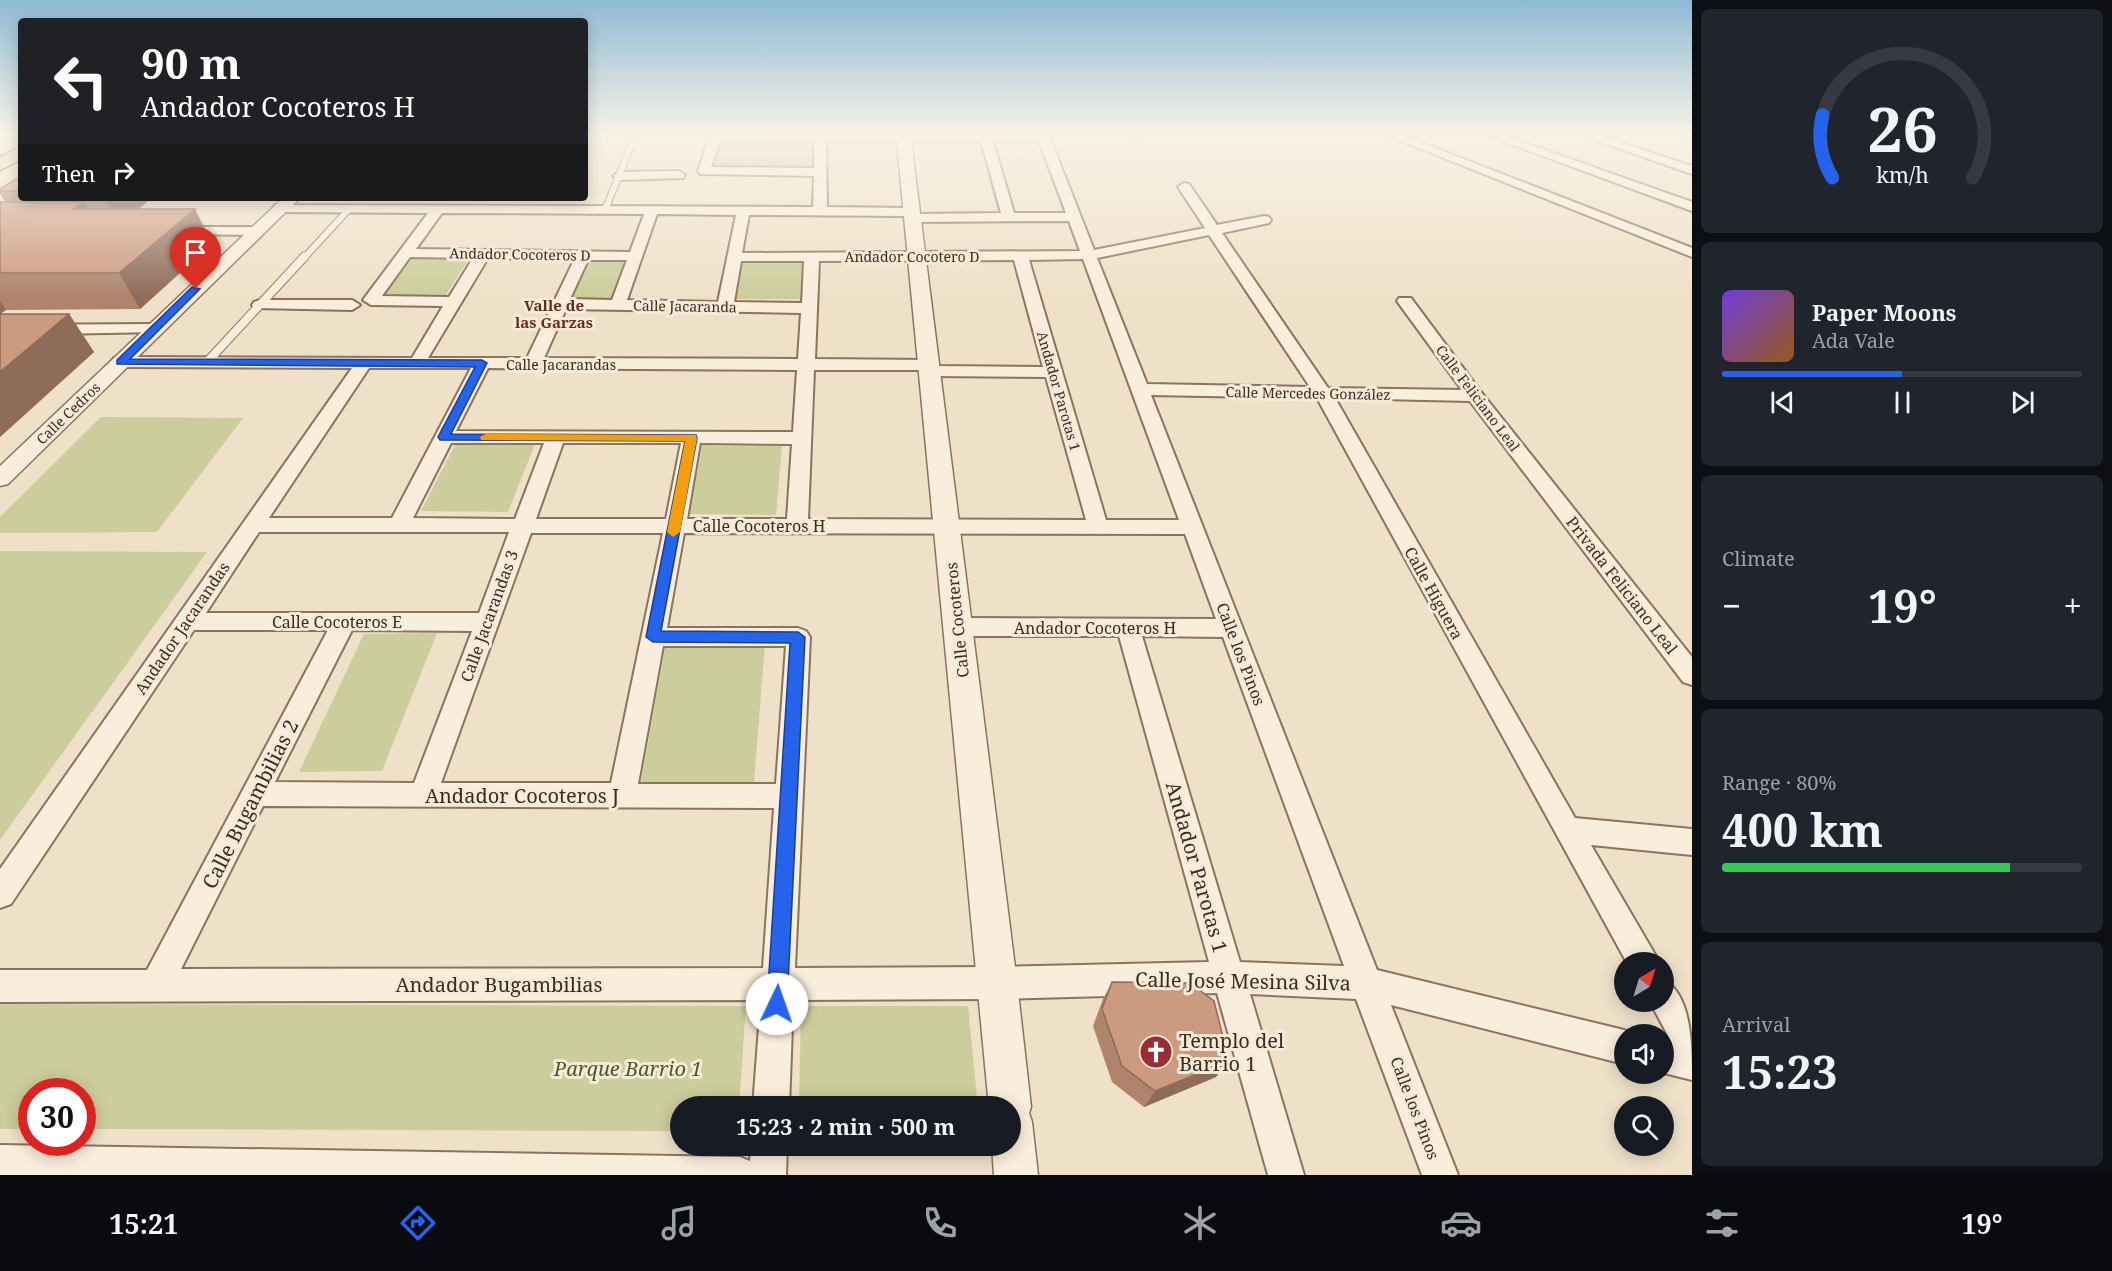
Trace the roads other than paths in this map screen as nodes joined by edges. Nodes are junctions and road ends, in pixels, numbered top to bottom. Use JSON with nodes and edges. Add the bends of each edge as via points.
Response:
{"nodes":[{"id":1,"x":614,"y":188,"type":"edge"},
{"id":2,"x":820,"y":188,"type":"edge"},
{"id":3,"x":909,"y":188,"type":"edge"},
{"id":4,"x":1000,"y":188,"type":"edge"},
{"id":5,"x":1064,"y":188,"type":"edge"},
{"id":6,"x":1184,"y":188,"type":"dead end"},
{"id":7,"x":1528,"y":188,"type":"edge"},
{"id":8,"x":1639,"y":188,"type":"edge"},
{"id":9,"x":286,"y":203,"type":"edge"},
{"id":10,"x":1692,"y":207,"type":"edge"},
{"id":11,"x":349,"y":209,"type":"junction"},
{"id":12,"x":438,"y":209,"type":"junction"},
{"id":13,"x":605,"y":210,"type":"junction"},
{"id":14,"x":652,"y":210,"type":"junction"},
{"id":15,"x":743,"y":211,"type":"junction"},
{"id":16,"x":820,"y":211,"type":"junction"},
{"id":17,"x":912,"y":215,"type":"junction"},
{"id":18,"x":1075,"y":217,"type":"junction"},
{"id":19,"x":1017,"y":218,"type":"junction"},
{"id":20,"x":1264,"y":220,"type":"dead end"},
{"id":21,"x":156,"y":231,"type":"edge"},
{"id":22,"x":256,"y":231,"type":"junction"},
{"id":23,"x":1213,"y":231,"type":"junction"},
{"id":24,"x":1692,"y":239,"type":"edge"},
{"id":25,"x":1673,"y":245,"type":"junction"},
{"id":26,"x":405,"y":253,"type":"junction"},
{"id":27,"x":1692,"y":253,"type":"edge"},
{"id":28,"x":483,"y":254,"type":"junction"},
{"id":29,"x":583,"y":255,"type":"junction"},
{"id":30,"x":1020,"y":255,"type":"junction"},
{"id":31,"x":1089,"y":255,"type":"junction"},
{"id":32,"x":636,"y":256,"type":"junction"},
{"id":33,"x":735,"y":256,"type":"junction"},
{"id":34,"x":812,"y":256,"type":"junction"},
{"id":35,"x":917,"y":256,"type":"junction"},
{"id":36,"x":1405,"y":300,"type":"dead end"},
{"id":37,"x":454,"y":302,"type":"junction"},
{"id":38,"x":561,"y":304,"type":"junction"},
{"id":39,"x":260,"y":305,"type":"junction"},
{"id":40,"x":352,"y":305,"type":"dead end"},
{"id":41,"x":618,"y":305,"type":"junction"},
{"id":42,"x":725,"y":306,"type":"junction"},
{"id":43,"x":809,"y":308,"type":"junction"},
{"id":44,"x":154,"y":329,"type":"junction"},
{"id":45,"x":0,"y":330,"type":"edge"},
{"id":46,"x":120,"y":362,"type":"junction"},
{"id":47,"x":207,"y":362,"type":"junction"},
{"id":48,"x":364,"y":363,"type":"junction"},
{"id":49,"x":417,"y":363,"type":"junction"},
{"id":50,"x":482,"y":363,"type":"junction"},
{"id":51,"x":533,"y":364,"type":"junction"},
{"id":52,"x":805,"y":365,"type":"junction"},
{"id":53,"x":929,"y":368,"type":"junction"},
{"id":54,"x":1054,"y":372,"type":"junction"},
{"id":55,"x":1140,"y":389,"type":"junction"},
{"id":56,"x":1323,"y":393,"type":"junction"},
{"id":57,"x":1475,"y":396,"type":"junction"},
{"id":58,"x":444,"y":437,"type":"junction"},
{"id":59,"x":555,"y":438,"type":"junction"},
{"id":60,"x":692,"y":438,"type":"junction"},
{"id":61,"x":801,"y":438,"type":"junction"},
{"id":62,"x":4,"y":472,"type":"edge"},
{"id":63,"x":1552,"y":495,"type":"joint"},
{"id":64,"x":253,"y":525,"type":"junction"},
{"id":65,"x":399,"y":525,"type":"junction"},
{"id":66,"x":523,"y":525,"type":"junction"},
{"id":67,"x":675,"y":526,"type":"junction"},
{"id":68,"x":797,"y":526,"type":"junction"},
{"id":69,"x":947,"y":527,"type":"junction"},
{"id":70,"x":1098,"y":527,"type":"junction"},
{"id":71,"x":1193,"y":527,"type":"junction"},
{"id":72,"x":187,"y":621,"type":"junction"},
{"id":73,"x":345,"y":622,"type":"junction"},
{"id":74,"x":487,"y":622,"type":"junction"},
{"id":75,"x":958,"y":627,"type":"junction"},
{"id":76,"x":1128,"y":628,"type":"junction"},
{"id":77,"x":1231,"y":628,"type":"junction"},
{"id":78,"x":653,"y":637,"type":"junction"},
{"id":79,"x":1691,"y":674,"type":"edge"},
{"id":80,"x":255,"y":794,"type":"junction"},
{"id":81,"x":423,"y":795,"type":"junction"},
{"id":82,"x":622,"y":796,"type":"junction"},
{"id":83,"x":788,"y":796,"type":"junction"},
{"id":84,"x":1567,"y":830,"type":"junction"},
{"id":85,"x":1692,"y":843,"type":"edge"},
{"id":86,"x":0,"y":894,"type":"edge"},
{"id":87,"x":1638,"y":952,"type":"edge"},
{"id":88,"x":1228,"y":977,"type":"junction"},
{"id":89,"x":778,"y":983,"type":"junction"},
{"id":90,"x":998,"y":983,"type":"junction"},
{"id":91,"x":1367,"y":983,"type":"junction"},
{"id":92,"x":156,"y":985,"type":"junction"},
{"id":93,"x":0,"y":986,"type":"edge"},
{"id":94,"x":1673,"y":1012,"type":"edge"},
{"id":95,"x":1614,"y":1045,"type":"edge"},
{"id":96,"x":1692,"y":1046,"type":"edge"},
{"id":97,"x":1674,"y":1058,"type":"edge"},
{"id":98,"x":1692,"y":1063,"type":"edge"},
{"id":99,"x":772,"y":1096,"type":"edge"},
{"id":100,"x":1009,"y":1096,"type":"edge"},
{"id":101,"x":769,"y":1156,"type":"edge"},
{"id":102,"x":1014,"y":1156,"type":"edge"},
{"id":103,"x":18,"y":1167,"type":"edge"},
{"id":104,"x":469,"y":1173,"type":"edge"},
{"id":105,"x":740,"y":1175,"type":"edge"},
{"id":106,"x":768,"y":1175,"type":"edge"},
{"id":107,"x":1016,"y":1175,"type":"edge"},
{"id":108,"x":1286,"y":1175,"type":"edge"},
{"id":109,"x":1440,"y":1175,"type":"edge"}],
"edges":[{"from":1,"to":13,"type":"lane"},
{"from":2,"to":16,"type":"street"},
{"from":3,"to":17,"type":"street","name":"Calle Cocoteros"},
{"from":4,"to":19,"type":"street","via":[[1008,215]]},
{"from":5,"to":18,"type":"street","name":"Calle los Pinos"},
{"from":6,"to":23,"type":"street","name":"Calle Higuera"},
{"from":7,"to":25,"type":"street"},
{"from":8,"to":10,"type":"street"},
{"from":9,"to":11,"type":"street"},
{"from":9,"to":22,"type":"street","name":"Calle Cedros"},
{"from":11,"to":12,"type":"street"},
{"from":11,"to":39,"type":"lane"},
{"from":12,"to":13,"type":"street"},
{"from":12,"to":26,"type":"street"},
{"from":13,"to":14,"type":"street"},
{"from":14,"to":15,"type":"street"},
{"from":14,"to":32,"type":"street"},
{"from":15,"to":16,"type":"street"},
{"from":15,"to":33,"type":"street"},
{"from":16,"to":17,"type":"street"},
{"from":17,"to":19,"type":"street"},
{"from":17,"to":35,"type":"street","name":"Calle Cocoteros"},
{"from":18,"to":19,"type":"street"},
{"from":18,"to":31,"type":"street","name":"Calle los Pinos"},
{"from":20,"to":23,"type":"street","name":"Andador Cocotero D"},
{"from":21,"to":22,"type":"street"},
{"from":22,"to":44,"type":"street","name":"Calle Cedros"},
{"from":23,"to":31,"type":"street","name":"Andador Cocotero D"},
{"from":23,"to":56,"type":"street","name":"Calle Higuera"},
{"from":24,"to":25,"type":"street"},
{"from":25,"to":27,"type":"street"},
{"from":26,"to":28,"type":"street","name":"Andador Cocoteros D"},
{"from":26,"to":37,"type":"street","via":[[371,300]]},
{"from":28,"to":29,"type":"street","name":"Andador Cocoteros D"},
{"from":28,"to":37,"type":"street"},
{"from":29,"to":32,"type":"street","name":"Andador Cocoteros D"},
{"from":29,"to":38,"type":"street"},
{"from":30,"to":31,"type":"street","name":"Andador Cocotero D"},
{"from":30,"to":35,"type":"street","name":"Andador Cocotero D"},
{"from":30,"to":54,"type":"street","name":"Andador Parotas 1"},
{"from":31,"to":55,"type":"street","name":"Calle los Pinos"},
{"from":32,"to":41,"type":"street"},
{"from":33,"to":34,"type":"street","name":"Andador Cocotero D"},
{"from":33,"to":42,"type":"street"},
{"from":34,"to":35,"type":"street","name":"Andador Cocotero D"},
{"from":34,"to":43,"type":"street"},
{"from":35,"to":53,"type":"street","name":"Calle Cocoteros"},
{"from":36,"to":57,"type":"street","name":"Calle Feliciano Leal"},
{"from":37,"to":49,"type":"street"},
{"from":38,"to":41,"type":"street","name":"Calle Jacaranda"},
{"from":38,"to":51,"type":"street"},
{"from":39,"to":40,"type":"street"},
{"from":39,"to":47,"type":"lane"},
{"from":41,"to":42,"type":"street","name":"Calle Jacaranda"},
{"from":42,"to":43,"type":"street","name":"Calle Jacaranda"},
{"from":43,"to":52,"type":"street"},
{"from":44,"to":45,"type":"street"},
{"from":44,"to":46,"type":"street","name":"Calle Cedros"},
{"from":46,"to":47,"type":"street","name":"Calle Jacarandas"},
{"from":46,"to":62,"type":"street","name":"Calle Cedros"},
{"from":47,"to":48,"type":"street","name":"Calle Jacarandas"},
{"from":48,"to":49,"type":"street","name":"Calle Jacarandas"},
{"from":48,"to":64,"type":"street","name":"Andador Jacarandas"},
{"from":49,"to":50,"type":"street","name":"Calle Jacarandas"},
{"from":50,"to":51,"type":"street","name":"Calle Jacarandas"},
{"from":50,"to":58,"type":"street"},
{"from":51,"to":52,"type":"street","name":"Calle Jacarandas"},
{"from":52,"to":53,"type":"street","name":"Calle Jacarandas"},
{"from":52,"to":61,"type":"street"},
{"from":53,"to":54,"type":"street","name":"Calle Jacarandas"},
{"from":53,"to":69,"type":"street","name":"Calle Cocoteros"},
{"from":54,"to":70,"type":"street","name":"Andador Parotas 1"},
{"from":55,"to":56,"type":"street","name":"Calle Mercedes González"},
{"from":55,"to":71,"type":"street","name":"Calle los Pinos"},
{"from":56,"to":57,"type":"street","name":"Calle Mercedes González"},
{"from":56,"to":84,"type":"street","name":"Calle Higuera"},
{"from":57,"to":63,"type":"street","name":"Calle Feliciano Leal"},
{"from":58,"to":59,"type":"street"},
{"from":58,"to":65,"type":"street"},
{"from":59,"to":60,"type":"street"},
{"from":59,"to":66,"type":"street","name":"Calle Jacarandas 3"},
{"from":60,"to":61,"type":"street"},
{"from":60,"to":67,"type":"street"},
{"from":61,"to":68,"type":"street"},
{"from":63,"to":79,"type":"street","name":"Privada Feliciano Leal"},
{"from":64,"to":65,"type":"street","name":"Calle Cocoteros H"},
{"from":64,"to":72,"type":"street","name":"Andador Jacarandas"},
{"from":65,"to":66,"type":"street","name":"Calle Cocoteros H"},
{"from":66,"to":67,"type":"street","name":"Calle Cocoteros H"},
{"from":66,"to":74,"type":"street","name":"Calle Jacarandas 3"},
{"from":67,"to":68,"type":"street","name":"Calle Cocoteros H"},
{"from":67,"to":78,"type":"street"},
{"from":68,"to":69,"type":"street","name":"Calle Cocoteros H"},
{"from":69,"to":70,"type":"street","name":"Calle Cocoteros H"},
{"from":69,"to":75,"type":"street","name":"Calle Cocoteros"},
{"from":70,"to":71,"type":"street","name":"Calle Cocoteros H"},
{"from":71,"to":77,"type":"street","name":"Calle los Pinos"},
{"from":72,"to":73,"type":"street","name":"Calle Cocoteros E"},
{"from":72,"to":86,"type":"street","name":"Andador Jacarandas"},
{"from":73,"to":74,"type":"street","name":"Calle Cocoteros E"},
{"from":73,"to":80,"type":"street","name":"Calle Bugambilias 2"},
{"from":74,"to":81,"type":"street","name":"Calle Jacarandas 3"},
{"from":75,"to":76,"type":"street","name":"Andador Cocoteros H"},
{"from":75,"to":90,"type":"street","name":"Calle Cocoteros"},
{"from":76,"to":77,"type":"street","name":"Andador Cocoteros H"},
{"from":76,"to":88,"type":"street","name":"Andador Parotas 1"},
{"from":77,"to":91,"type":"street","name":"Calle los Pinos"},
{"from":78,"to":82,"type":"street"},
{"from":78,"to":83,"type":"street","via":[[798,637]]},
{"from":80,"to":81,"type":"street","name":"Andador Cocoteros J"},
{"from":80,"to":92,"type":"street","name":"Calle Bugambilias 2"},
{"from":81,"to":82,"type":"street","name":"Andador Cocoteros J"},
{"from":82,"to":83,"type":"street","name":"Andador Cocoteros J"},
{"from":83,"to":89,"type":"street"},
{"from":84,"to":85,"type":"street"},
{"from":84,"to":87,"type":"street","name":"Calle Higuera"},
{"from":88,"to":90,"type":"street","name":"Calle José Mesina Silva"},
{"from":88,"to":91,"type":"street","name":"Calle José Mesina Silva"},
{"from":88,"to":108,"type":"street","name":"Andador Parotas 1"},
{"from":89,"to":90,"type":"street","name":"Andador Bugambilias"},
{"from":89,"to":92,"type":"street","name":"Andador Bugambilias"},
{"from":89,"to":99,"type":"street"},
{"from":90,"to":100,"type":"street","name":"Calle Cocoteros"},
{"from":91,"to":95,"type":"street","name":"Calle José Mesina Silva"},
{"from":91,"to":109,"type":"street","name":"Calle los Pinos"},
{"from":92,"to":93,"type":"street","name":"Andador Bugambilias"},
{"from":94,"to":96,"type":"street"},
{"from":97,"to":98,"type":"street"},
{"from":101,"to":106,"type":"street"},
{"from":102,"to":107,"type":"street"},
{"from":103,"to":104,"type":"street"},
{"from":104,"to":105,"type":"street"}]}
